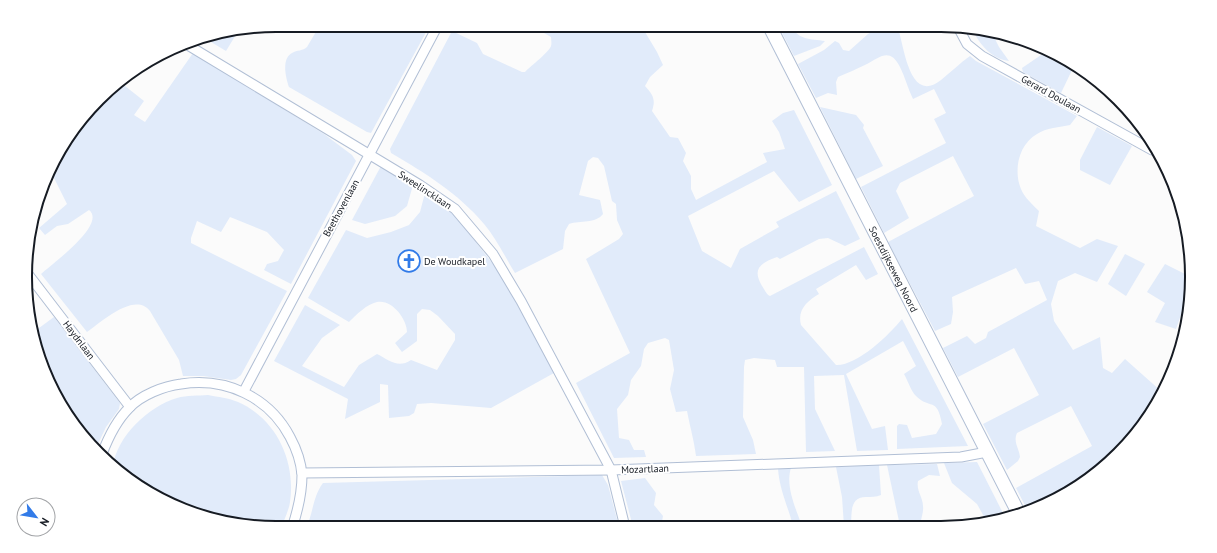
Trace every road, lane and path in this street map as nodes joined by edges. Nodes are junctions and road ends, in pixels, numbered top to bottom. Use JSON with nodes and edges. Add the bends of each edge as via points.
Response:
{"nodes":[{"id":1,"x":434,"y":32,"type":"edge"},
{"id":2,"x":773,"y":32,"type":"edge"},
{"id":3,"x":962,"y":33,"type":"edge"},
{"id":4,"x":192,"y":48,"type":"edge"},
{"id":5,"x":1148,"y":148,"type":"edge"},
{"id":6,"x":370,"y":156,"type":"junction"},
{"id":7,"x":32,"y":280,"type":"edge"},
{"id":8,"x":244,"y":391,"type":"junction"},
{"id":9,"x":130,"y":407,"type":"junction"},
{"id":10,"x":104,"y":449,"type":"edge"},
{"id":11,"x":987,"y":452,"type":"junction"},
{"id":12,"x":611,"y":470,"type":"junction"},
{"id":13,"x":302,"y":473,"type":"junction"},
{"id":14,"x":1016,"y":509,"type":"edge"},
{"id":15,"x":294,"y":521,"type":"edge"},
{"id":16,"x":624,"y":521,"type":"edge"}],
"edges":[{"from":1,"to":6,"type":"street","name":"Beethovenlaan"},
{"from":2,"to":11,"type":"main road","name":"Soestdijkseweg Noord"},
{"from":3,"to":5,"type":"street","name":"Gerard Doulaan","via":[[968,44],[982,56]]},
{"from":4,"to":6,"type":"street","name":"Sweelincklaan"},
{"from":6,"to":8,"type":"street","name":"Beethovenlaan"},
{"from":6,"to":12,"type":"street","name":"Sweelincklaan","via":[[455,209],[493,254],[521,301]]},
{"from":7,"to":9,"type":"street","name":"Haydnlaan"},
{"from":8,"to":9,"type":"street","via":[[221,383],[197,381],[173,385],[150,394]]},
{"from":8,"to":13,"type":"street","via":[[266,405],[283,424],[296,448]]},
{"from":9,"to":10,"type":"street","via":[[110,434]]},
{"from":11,"to":12,"type":"street","name":"Mozartlaan","via":[[961,457]]},
{"from":11,"to":14,"type":"main road","name":"Soestdijkseweg Noord"},
{"from":12,"to":13,"type":"street","name":"Mozartlaan"},
{"from":12,"to":16,"type":"street","name":"Sweelincklaan"},
{"from":13,"to":15,"type":"street","via":[[300,504]]}]}
